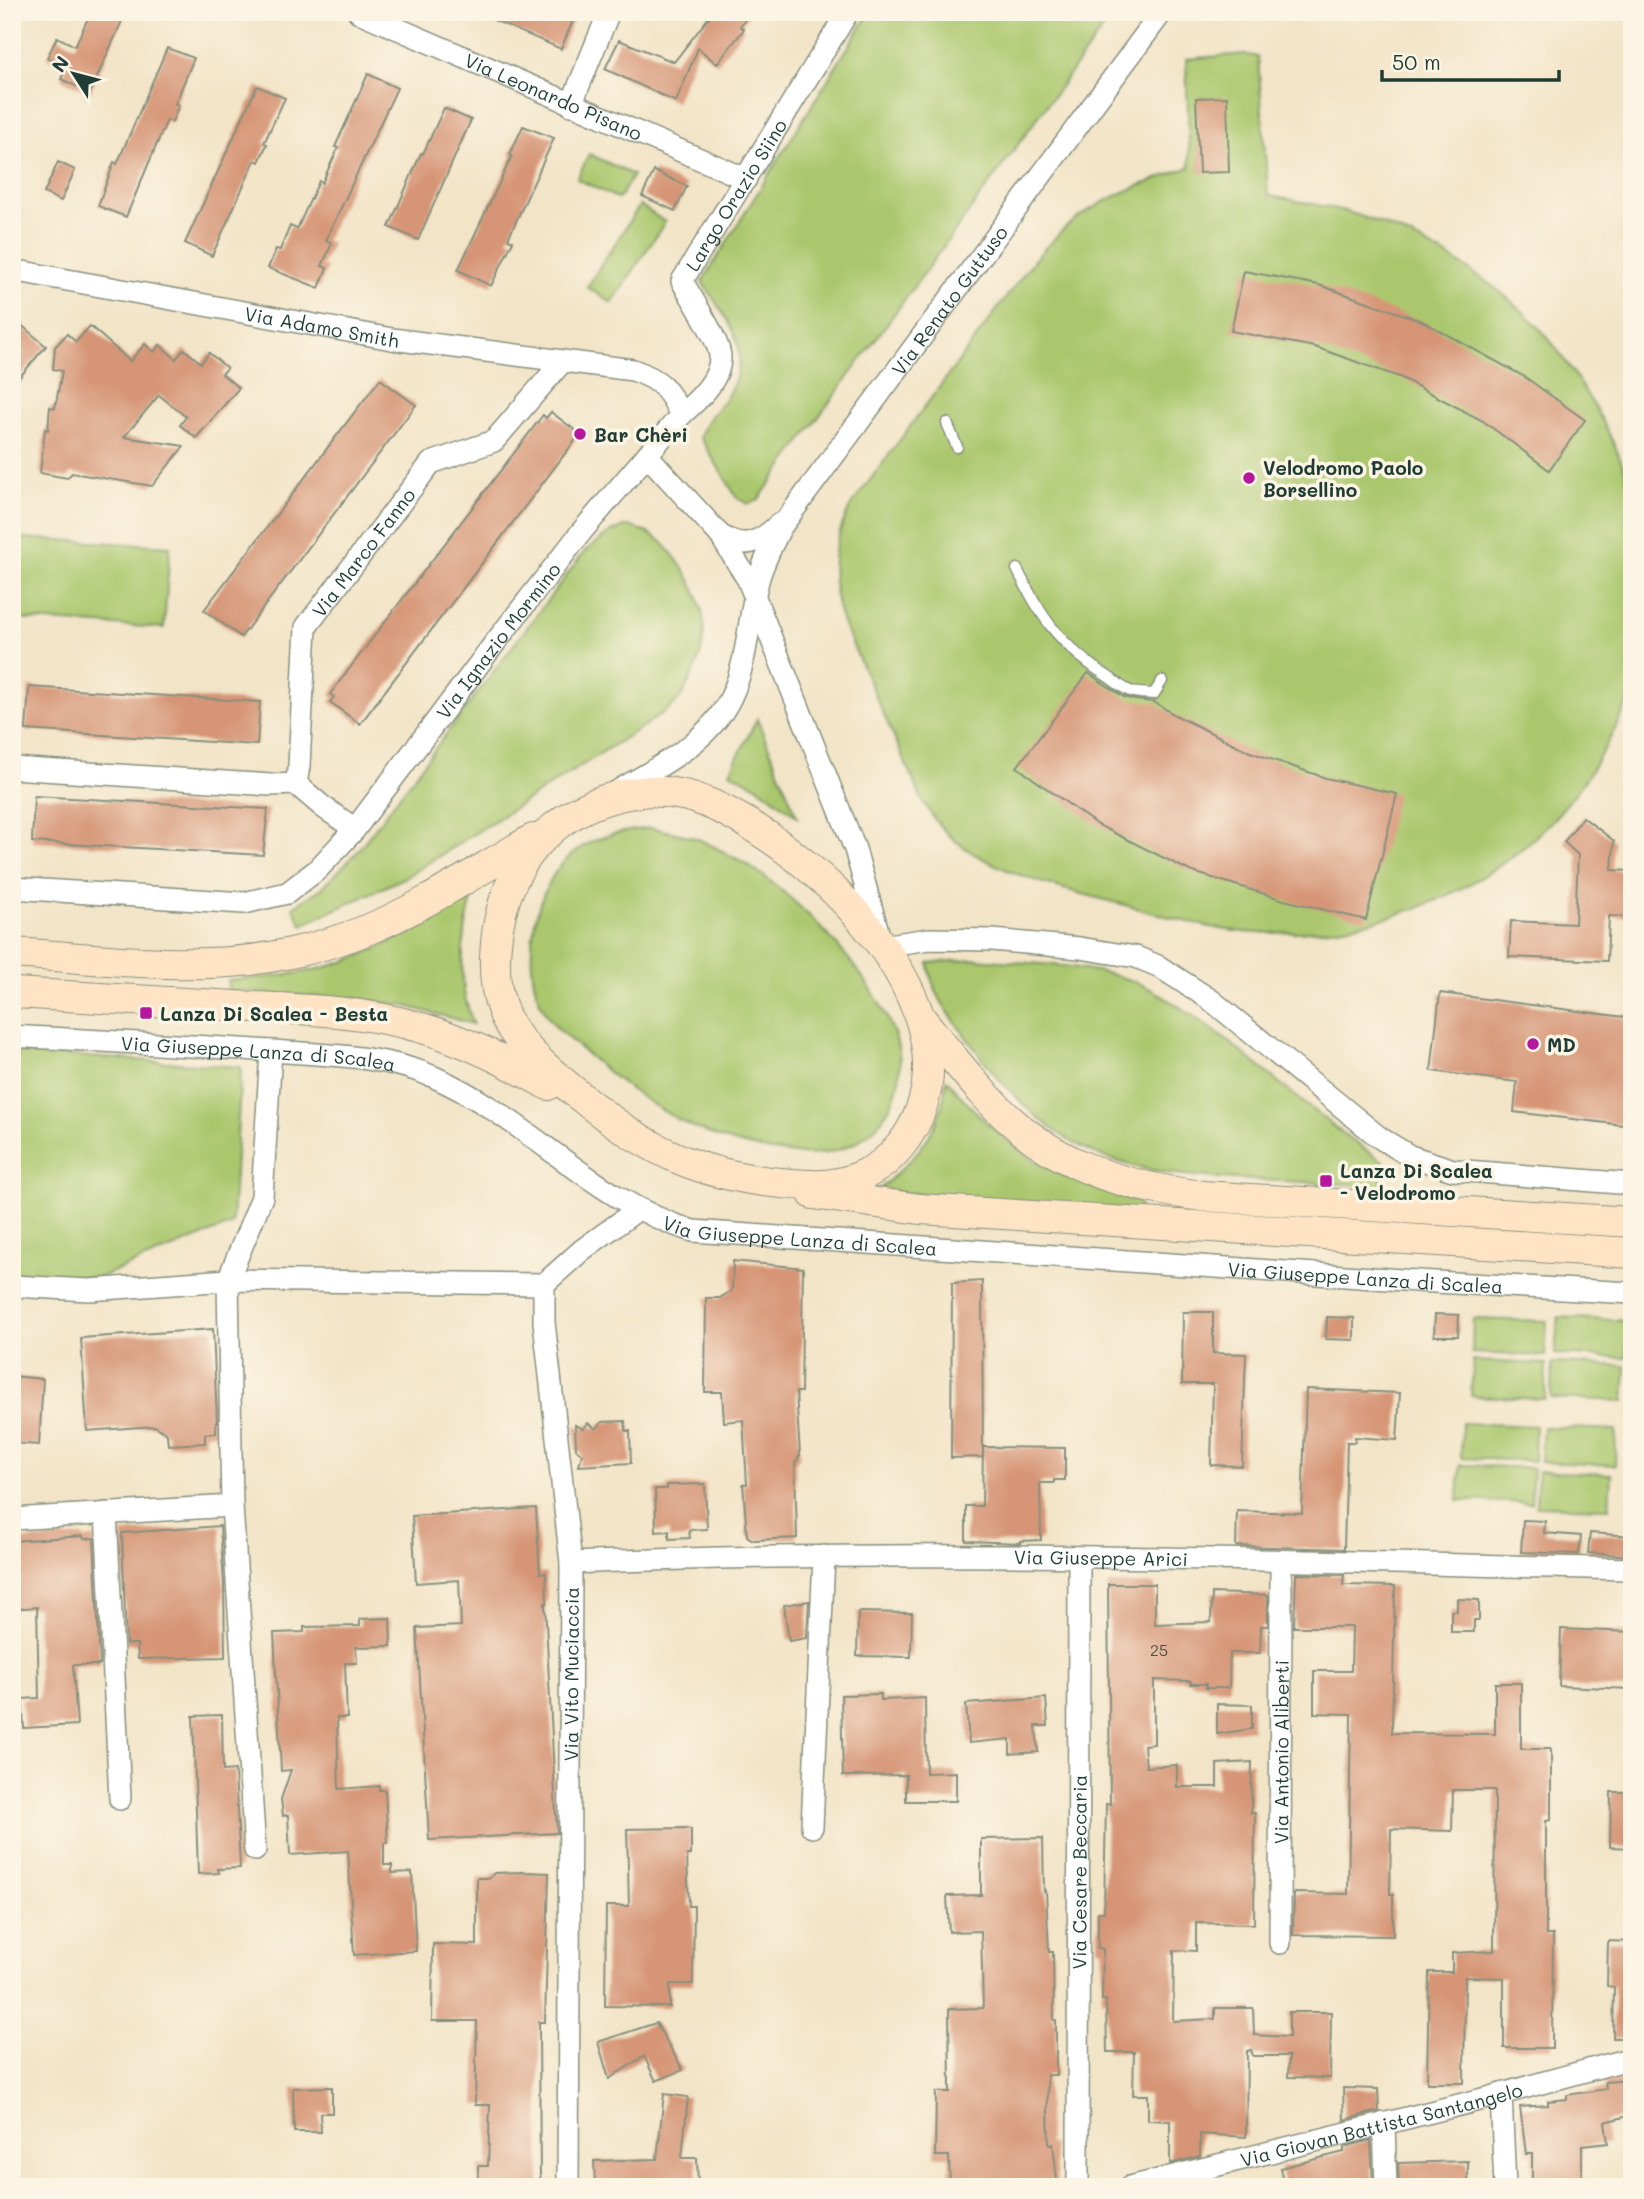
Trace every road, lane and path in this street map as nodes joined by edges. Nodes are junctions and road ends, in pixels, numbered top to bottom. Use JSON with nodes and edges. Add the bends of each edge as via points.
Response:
{"nodes":[{"id":1,"x":359,"y":12,"type":"edge"},
{"id":2,"x":608,"y":12,"type":"edge"},
{"id":3,"x":848,"y":12,"type":"edge"},
{"id":4,"x":1163,"y":12,"type":"edge"},
{"id":5,"x":571,"y":105,"type":"junction"},
{"id":6,"x":746,"y":179,"type":"junction"},
{"id":7,"x":12,"y":270,"type":"edge"},
{"id":8,"x":562,"y":362,"type":"junction"},
{"id":9,"x":681,"y":415,"type":"junction"},
{"id":10,"x":947,"y":422,"type":"dead end"},
{"id":11,"x":957,"y":447,"type":"dead end"},
{"id":12,"x":647,"y":455,"type":"junction"},
{"id":13,"x":801,"y":499,"type":"junction"},
{"id":14,"x":720,"y":535,"type":"junction"},
{"id":15,"x":1017,"y":569,"type":"dead end"},
{"id":16,"x":754,"y":597,"type":"junction"},
{"id":17,"x":1162,"y":681,"type":"dead end"},
{"id":18,"x":12,"y":768,"type":"edge"},
{"id":19,"x":296,"y":783,"type":"junction"},
{"id":20,"x":602,"y":800,"type":"junction"},
{"id":21,"x":355,"y":829,"type":"junction"},
{"id":22,"x":548,"y":830,"type":"junction"},
{"id":23,"x":12,"y":888,"type":"edge"},
{"id":24,"x":882,"y":946,"type":"junction"},
{"id":25,"x":12,"y":953,"type":"edge"},
{"id":26,"x":12,"y":993,"type":"edge"},
{"id":27,"x":920,"y":1018,"type":"junction"},
{"id":28,"x":12,"y":1036,"type":"edge"},
{"id":29,"x":271,"y":1051,"type":"junction"},
{"id":30,"x":606,"y":1118,"type":"junction"},
{"id":31,"x":1536,"y":1178,"type":"junction"},
{"id":32,"x":745,"y":1180,"type":"junction"},
{"id":33,"x":1632,"y":1184,"type":"edge"},
{"id":34,"x":637,"y":1210,"type":"junction"},
{"id":35,"x":1534,"y":1216,"type":"junction"},
{"id":36,"x":1632,"y":1222,"type":"edge"},
{"id":37,"x":1632,"y":1253,"type":"edge"},
{"id":38,"x":228,"y":1280,"type":"junction"},
{"id":39,"x":544,"y":1284,"type":"junction"},
{"id":40,"x":12,"y":1286,"type":"edge"},
{"id":41,"x":1632,"y":1293,"type":"edge"},
{"id":42,"x":232,"y":1506,"type":"junction"},
{"id":43,"x":106,"y":1513,"type":"junction"},
{"id":44,"x":12,"y":1519,"type":"edge"},
{"id":45,"x":824,"y":1556,"type":"junction"},
{"id":46,"x":1079,"y":1558,"type":"junction"},
{"id":47,"x":1281,"y":1561,"type":"junction"},
{"id":48,"x":571,"y":1563,"type":"junction"},
{"id":49,"x":1632,"y":1569,"type":"edge"},
{"id":50,"x":120,"y":1799,"type":"dead end"},
{"id":51,"x":812,"y":1827,"type":"dead end"},
{"id":52,"x":255,"y":1850,"type":"dead end"},
{"id":53,"x":1280,"y":1943,"type":"dead end"},
{"id":54,"x":1632,"y":2058,"type":"edge"},
{"id":55,"x":1501,"y":2094,"type":"junction"},
{"id":56,"x":1384,"y":2123,"type":"junction"},
{"id":57,"x":568,"y":2187,"type":"edge"},
{"id":58,"x":1077,"y":2187,"type":"edge"},
{"id":59,"x":1130,"y":2187,"type":"edge"},
{"id":60,"x":1386,"y":2187,"type":"edge"},
{"id":61,"x":1505,"y":2187,"type":"edge"}],
"edges":[{"from":1,"to":5,"type":"street","name":"Via Leonardo Pisano"},
{"from":2,"to":5,"type":"street"},
{"from":3,"to":6,"type":"street","name":"Largo Orazio Siino"},
{"from":4,"to":13,"type":"street","name":"Via Renato Guttuso"},
{"from":5,"to":6,"type":"street","name":"Via Leonardo Pisano"},
{"from":6,"to":9,"type":"street","name":"Largo Orazio Siino","via":[[682,281],[720,356],[714,379]]},
{"from":7,"to":8,"type":"street","name":"Via Adamo Smith","via":[[392,339]]},
{"from":8,"to":9,"type":"street","name":"Via Adamo Smith","via":[[653,376],[669,390]]},
{"from":8,"to":19,"type":"street","name":"Via Marco Fanno","via":[[494,441],[431,463],[306,628]]},
{"from":9,"to":12,"type":"street","name":"Via Ignazio Mormino"},
{"from":10,"to":11,"type":"lane"},
{"from":12,"to":14,"type":"street"},
{"from":12,"to":21,"type":"street","name":"Via Ignazio Mormino","via":[[582,531]]},
{"from":13,"to":14,"type":"street","via":[[757,540],[743,545]]},
{"from":13,"to":16,"type":"street","name":"Via Renato Guttuso","via":[[766,556]]},
{"from":14,"to":16,"type":"street"},
{"from":15,"to":17,"type":"lane","via":[[1049,627],[1072,650],[1130,692],[1154,694]]},
{"from":16,"to":20,"type":"street","name":"Via Renato Guttuso","via":[[732,696],[720,714],[682,753]]},
{"from":16,"to":24,"type":"street","via":[[855,849]]},
{"from":18,"to":19,"type":"street"},
{"from":19,"to":21,"type":"street"},
{"from":20,"to":22,"type":"street"},
{"from":20,"to":24,"type":"street","via":[[650,791],[692,797],[747,822],[841,898]]},
{"from":21,"to":23,"type":"street","via":[[287,894],[244,903]]},
{"from":22,"to":25,"type":"street","via":[[370,929],[279,955],[187,963]]},
{"from":22,"to":30,"type":"street","via":[[516,870],[504,897],[495,951],[497,992],[512,1028],[528,1050]]},
{"from":24,"to":27,"type":"street"},
{"from":24,"to":31,"type":"street","via":[[929,939],[992,940],[1136,957],[1211,1000],[1381,1138],[1410,1156],[1453,1170]]},
{"from":26,"to":30,"type":"street","via":[[305,1010],[392,1021],[487,1052]]},
{"from":27,"to":32,"type":"street","via":[[929,1064],[926,1096],[910,1133],[883,1163],[851,1181],[833,1185]]},
{"from":27,"to":35,"type":"street","via":[[1013,1123],[1041,1145],[1102,1176],[1203,1196]]},
{"from":28,"to":29,"type":"street","name":"Via Giuseppe Lanza di Scalea"},
{"from":29,"to":34,"type":"street","name":"Via Giuseppe Lanza di Scalea","via":[[372,1061],[433,1076],[497,1113]]},
{"from":29,"to":38,"type":"street","via":[[262,1197]]},
{"from":30,"to":32,"type":"street","via":[[677,1160]]},
{"from":31,"to":33,"type":"street"},
{"from":31,"to":35,"type":"street"},
{"from":32,"to":37,"type":"street","name":"Via Giuseppe Lanza di Scalea","via":[[836,1199],[920,1209]]},
{"from":34,"to":39,"type":"street"},
{"from":34,"to":41,"type":"street","name":"Via Giuseppe Lanza di Scalea","via":[[693,1231],[721,1234]]},
{"from":35,"to":36,"type":"street"},
{"from":38,"to":39,"type":"street"},
{"from":38,"to":40,"type":"street","via":[[89,1290]]},
{"from":38,"to":42,"type":"street"},
{"from":39,"to":48,"type":"street","name":"Via Vito Muciaccia","via":[[544,1322]]},
{"from":42,"to":43,"type":"street"},
{"from":42,"to":52,"type":"street"},
{"from":43,"to":44,"type":"street"},
{"from":43,"to":50,"type":"street"},
{"from":45,"to":46,"type":"street","name":"Via Giuseppe Arici"},
{"from":45,"to":48,"type":"street","name":"Via Giuseppe Arici"},
{"from":45,"to":51,"type":"street"},
{"from":46,"to":47,"type":"street","name":"Via Giuseppe Arici"},
{"from":46,"to":58,"type":"street","name":"Via Cesare Beccaria"},
{"from":47,"to":49,"type":"street","name":"Via Giuseppe Arici"},
{"from":47,"to":53,"type":"street","name":"Via Antonio Aliberti"},
{"from":48,"to":57,"type":"street","name":"Via Vito Muciaccia"},
{"from":54,"to":55,"type":"street","name":"Via Giovan Battista Santangelo"},
{"from":55,"to":56,"type":"street","name":"Via Giovan Battista Santangelo"},
{"from":55,"to":61,"type":"street"},
{"from":56,"to":59,"type":"street","name":"Via Giovan Battista Santangelo"},
{"from":56,"to":60,"type":"street"}]}
